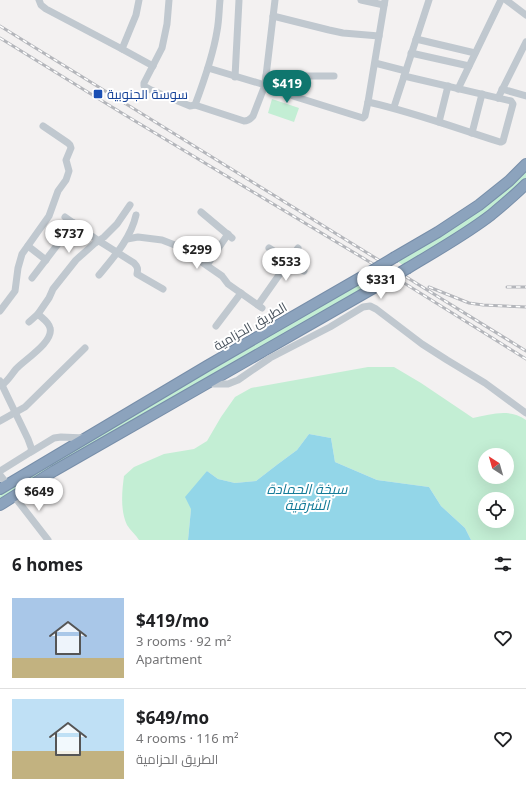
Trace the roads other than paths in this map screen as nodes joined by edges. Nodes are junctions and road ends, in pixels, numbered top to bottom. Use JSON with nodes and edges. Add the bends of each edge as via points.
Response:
{"nodes":[{"id":1,"x":40,"y":0,"type":"edge"},
{"id":2,"x":139,"y":0,"type":"edge"},
{"id":3,"x":169,"y":0,"type":"edge"},
{"id":4,"x":220,"y":0,"type":"edge"},
{"id":5,"x":239,"y":0,"type":"edge"},
{"id":6,"x":275,"y":0,"type":"edge"},
{"id":7,"x":361,"y":0,"type":"edge"},
{"id":8,"x":429,"y":0,"type":"edge"},
{"id":9,"x":500,"y":0,"type":"edge"},
{"id":10,"x":506,"y":0,"type":"edge"},
{"id":11,"x":385,"y":2,"type":"edge"},
{"id":12,"x":526,"y":15,"type":"edge"},
{"id":13,"x":273,"y":16,"type":"junction"},
{"id":14,"x":379,"y":36,"type":"junction"},
{"id":15,"x":416,"y":39,"type":"junction"},
{"id":16,"x":526,"y":42,"type":"edge"},
{"id":17,"x":122,"y":49,"type":"junction"},
{"id":18,"x":412,"y":53,"type":"junction"},
{"id":19,"x":476,"y":53,"type":"junction"},
{"id":20,"x":523,"y":53,"type":"edge"},
{"id":21,"x":375,"y":63,"type":"junction"},
{"id":22,"x":153,"y":66,"type":"junction"},
{"id":23,"x":469,"y":66,"type":"junction"},
{"id":24,"x":208,"y":68,"type":"junction"},
{"id":25,"x":405,"y":73,"type":"junction"},
{"id":26,"x":266,"y":76,"type":"junction"},
{"id":27,"x":334,"y":76,"type":"dead end"},
{"id":28,"x":235,"y":77,"type":"junction"},
{"id":29,"x":264,"y":86,"type":"junction"},
{"id":30,"x":448,"y":86,"type":"junction"},
{"id":31,"x":458,"y":89,"type":"junction"},
{"id":32,"x":502,"y":89,"type":"junction"},
{"id":33,"x":482,"y":94,"type":"junction"},
{"id":34,"x":526,"y":96,"type":"edge"},
{"id":35,"x":498,"y":98,"type":"junction"},
{"id":36,"x":368,"y":102,"type":"junction"},
{"id":37,"x":195,"y":105,"type":"junction"},
{"id":38,"x":394,"y":107,"type":"junction"},
{"id":39,"x":439,"y":122,"type":"junction"},
{"id":40,"x":43,"y":126,"type":"dead end"},
{"id":41,"x":472,"y":133,"type":"junction"},
{"id":42,"x":526,"y":164,"type":"edge"},
{"id":43,"x":526,"y":184,"type":"edge"},
{"id":44,"x":130,"y":205,"type":"dead end"},
{"id":45,"x":201,"y":212,"type":"dead end"},
{"id":46,"x":136,"y":214,"type":"dead end"},
{"id":47,"x":65,"y":217,"type":"dead end"},
{"id":48,"x":74,"y":223,"type":"junction"},
{"id":49,"x":127,"y":239,"type":"junction"},
{"id":50,"x":99,"y":241,"type":"junction"},
{"id":51,"x":28,"y":246,"type":"junction"},
{"id":52,"x":269,"y":248,"type":"dead end"},
{"id":53,"x":298,"y":248,"type":"dead end"},
{"id":54,"x":117,"y":252,"type":"junction"},
{"id":55,"x":46,"y":260,"type":"junction"},
{"id":56,"x":289,"y":262,"type":"junction"},
{"id":57,"x":207,"y":265,"type":"junction"},
{"id":58,"x":304,"y":271,"type":"dead end"},
{"id":59,"x":99,"y":276,"type":"dead end"},
{"id":60,"x":32,"y":278,"type":"dead end"},
{"id":61,"x":163,"y":289,"type":"dead end"},
{"id":62,"x":241,"y":293,"type":"junction"},
{"id":63,"x":0,"y":311,"type":"edge"},
{"id":64,"x":38,"y":314,"type":"junction"},
{"id":65,"x":29,"y":322,"type":"dead end"},
{"id":66,"x":216,"y":326,"type":"dead end"},
{"id":67,"x":85,"y":348,"type":"dead end"},
{"id":68,"x":211,"y":381,"type":"junction"},
{"id":69,"x":1,"y":383,"type":"edge"},
{"id":70,"x":15,"y":412,"type":"junction"},
{"id":71,"x":526,"y":413,"type":"edge"},
{"id":72,"x":0,"y":421,"type":"edge"},
{"id":73,"x":86,"y":438,"type":"junction"},
{"id":74,"x":31,"y":452,"type":"junction"},
{"id":75,"x":0,"y":471,"type":"edge"},
{"id":76,"x":3,"y":487,"type":"edge"},
{"id":77,"x":14,"y":496,"type":"junction"},
{"id":78,"x":0,"y":505,"type":"edge"},
{"id":79,"x":48,"y":540,"type":"edge"}],
"edges":[{"from":1,"to":17,"type":"street","via":[[46,9]]},
{"from":2,"to":17,"type":"street","via":[[136,15]]},
{"from":3,"to":22,"type":"street","via":[[165,36]]},
{"from":4,"to":24,"type":"street","via":[[217,31]]},
{"from":5,"to":28,"type":"street"},
{"from":6,"to":13,"type":"street"},
{"from":7,"to":11,"type":"street"},
{"from":8,"to":15,"type":"street"},
{"from":9,"to":19,"type":"street"},
{"from":10,"to":12,"type":"street"},
{"from":11,"to":14,"type":"street"},
{"from":13,"to":14,"type":"street","via":[[343,33]]},
{"from":13,"to":26,"type":"street"},
{"from":14,"to":21,"type":"street"},
{"from":15,"to":18,"type":"street"},
{"from":15,"to":19,"type":"street"},
{"from":16,"to":20,"type":"street"},
{"from":17,"to":22,"type":"street"},
{"from":18,"to":23,"type":"street"},
{"from":18,"to":25,"type":"street"},
{"from":19,"to":23,"type":"street"},
{"from":20,"to":32,"type":"street"},
{"from":21,"to":25,"type":"street"},
{"from":21,"to":36,"type":"street"},
{"from":22,"to":37,"type":"street","via":[[144,83],[145,87],[190,106]]},
{"from":23,"to":31,"type":"street"},
{"from":24,"to":28,"type":"street"},
{"from":24,"to":37,"type":"street"},
{"from":25,"to":30,"type":"street"},
{"from":25,"to":38,"type":"street"},
{"from":26,"to":27,"type":"street"},
{"from":26,"to":29,"type":"street"},
{"from":28,"to":29,"type":"street"},
{"from":29,"to":36,"type":"street","via":[[361,118],[365,116]]},
{"from":29,"to":37,"type":"street","via":[[253,116],[247,121]]},
{"from":30,"to":31,"type":"street"},
{"from":30,"to":39,"type":"street"},
{"from":31,"to":33,"type":"street"},
{"from":32,"to":34,"type":"street"},
{"from":32,"to":35,"type":"street"},
{"from":33,"to":35,"type":"street"},
{"from":33,"to":41,"type":"street"},
{"from":35,"to":41,"type":"street","via":[[512,101],[513,104],[503,141]]},
{"from":36,"to":38,"type":"street"},
{"from":38,"to":39,"type":"street"},
{"from":39,"to":41,"type":"street"},
{"from":40,"to":51,"type":"street","via":[[70,145],[66,160],[69,171],[49,216]]},
{"from":42,"to":73,"type":"highway","name":"الطريق الحزامية","bridge":true,"via":[[479,205],[438,232]]},
{"from":43,"to":68,"type":"highway","bridge":true,"via":[[491,215],[450,243]]},
{"from":44,"to":50,"type":"street"},
{"from":45,"to":57,"type":"street","via":[[230,236]]},
{"from":46,"to":49,"type":"street"},
{"from":47,"to":48,"type":"street"},
{"from":48,"to":50,"type":"street"},
{"from":48,"to":55,"type":"street"},
{"from":49,"to":54,"type":"street"},
{"from":49,"to":57,"type":"street","via":[[138,237],[162,240],[180,247]]},
{"from":50,"to":54,"type":"street"},
{"from":50,"to":64,"type":"street","via":[[76,260],[53,289]]},
{"from":51,"to":55,"type":"street"},
{"from":51,"to":63,"type":"street","via":[[22,254],[14,291]]},
{"from":52,"to":56,"type":"street"},
{"from":53,"to":56,"type":"street"},
{"from":54,"to":59,"type":"street"},
{"from":54,"to":61,"type":"street","via":[[137,266],[137,274]]},
{"from":55,"to":60,"type":"street"},
{"from":56,"to":58,"type":"street"},
{"from":56,"to":62,"type":"street","via":[[260,306]]},
{"from":57,"to":62,"type":"street"},
{"from":62,"to":66,"type":"street"},
{"from":64,"to":65,"type":"street"},
{"from":64,"to":69,"type":"street","via":[[51,328],[50,334],[43,346],[16,368],[7,381]]},
{"from":67,"to":70,"type":"street","via":[[25,406]]},
{"from":68,"to":71,"type":"street","via":[[214,384],[228,384],[238,380],[270,358],[370,306]]},
{"from":68,"to":77,"type":"highway"},
{"from":69,"to":70,"type":"street"},
{"from":70,"to":72,"type":"street"},
{"from":70,"to":74,"type":"street","via":[[32,448]]},
{"from":73,"to":74,"type":"street","via":[[54,438]]},
{"from":73,"to":76,"type":"highway","name":"الطريق الحزامية"},
{"from":74,"to":75,"type":"street"},
{"from":75,"to":76,"type":"street"},
{"from":77,"to":78,"type":"highway"},
{"from":77,"to":79,"type":"street"}]}
